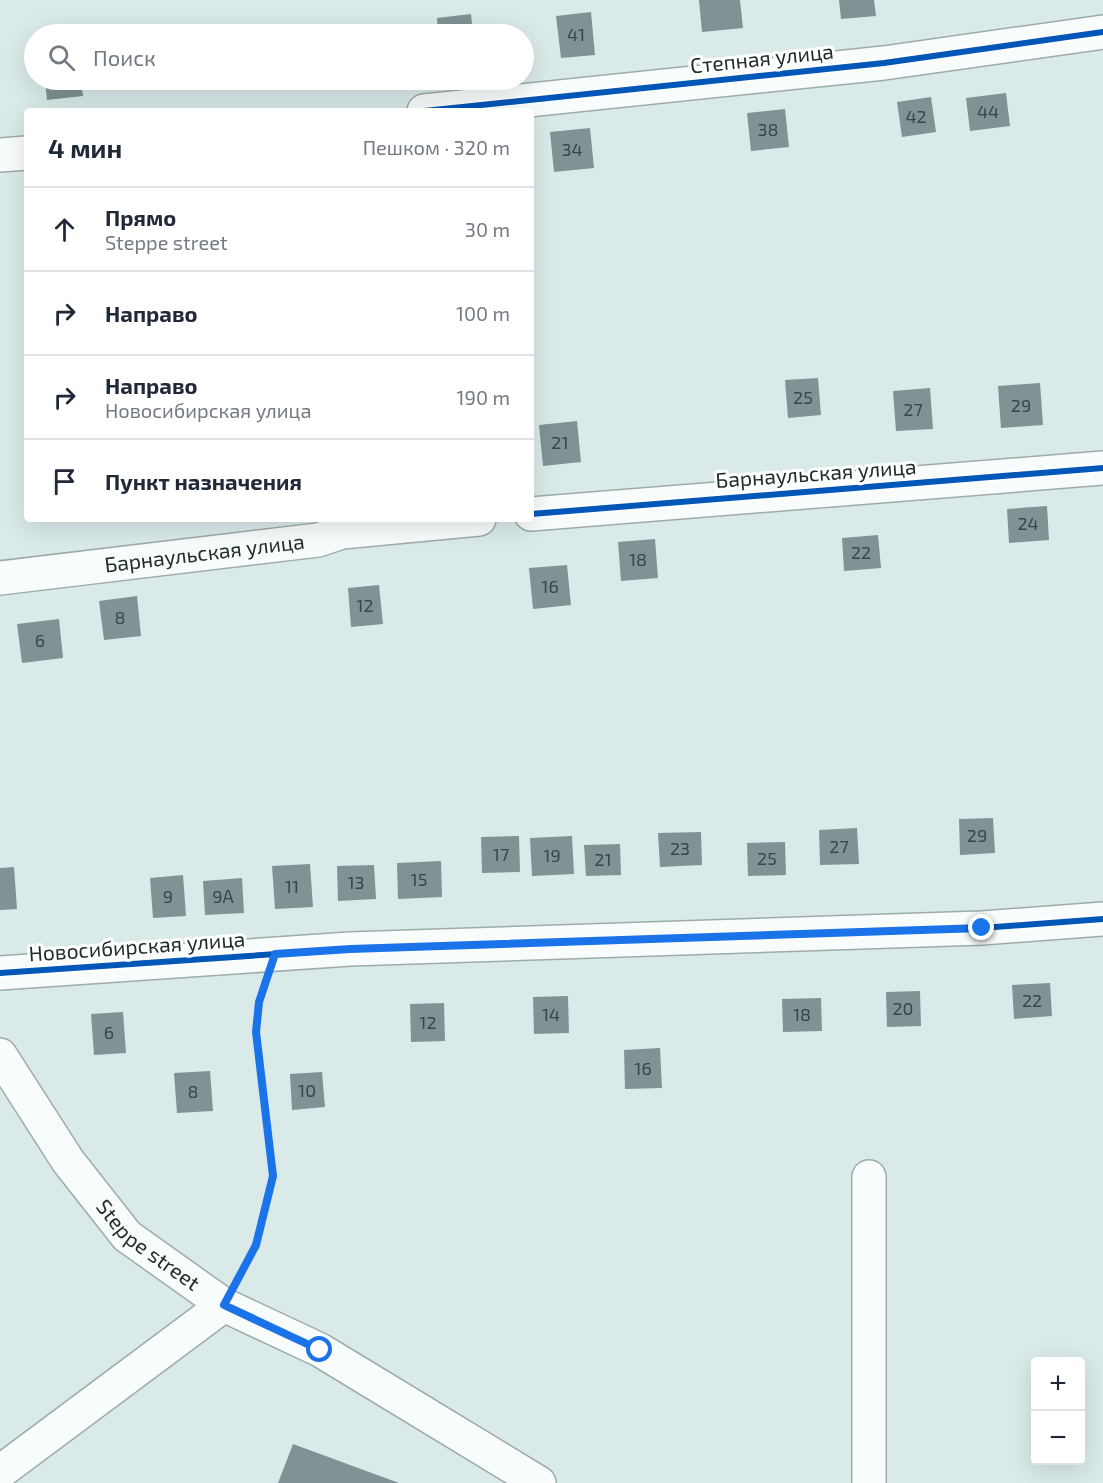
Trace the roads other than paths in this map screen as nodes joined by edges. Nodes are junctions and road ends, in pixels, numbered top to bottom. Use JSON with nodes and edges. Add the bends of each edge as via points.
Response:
{"nodes":[{"id":1,"x":1103,"y":32,"type":"edge"},
{"id":2,"x":453,"y":108,"type":"edge"},
{"id":3,"x":24,"y":153,"type":"edge"},
{"id":4,"x":0,"y":155,"type":"edge"},
{"id":5,"x":1103,"y":468,"type":"edge"},
{"id":6,"x":534,"y":514,"type":"edge"},
{"id":7,"x":447,"y":522,"type":"edge"},
{"id":8,"x":0,"y":578,"type":"edge"},
{"id":9,"x":1103,"y":919,"type":"edge"},
{"id":10,"x":0,"y":973,"type":"edge"},
{"id":11,"x":0,"y":1055,"type":"edge"},
{"id":12,"x":869,"y":1177,"type":"dead end"},
{"id":13,"x":224,"y":1305,"type":"junction"},
{"id":14,"x":0,"y":1472,"type":"edge"},
{"id":15,"x":539,"y":1483,"type":"edge"},
{"id":16,"x":869,"y":1483,"type":"edge"}],
"edges":[{"from":1,"to":2,"type":"street","name":"Степная улица","via":[[884,63]]},
{"from":3,"to":4,"type":"street"},
{"from":5,"to":6,"type":"street","name":"Барнаульская улица"},
{"from":7,"to":8,"type":"street","name":"Барнаульская улица","via":[[342,532],[318,540]]},
{"from":9,"to":10,"type":"street","name":"Новосибирская улица","via":[[982,928],[374,948]]},
{"from":11,"to":13,"type":"street","name":"Steppe street","via":[[68,1161],[127,1236]]},
{"from":12,"to":16,"type":"street"},
{"from":13,"to":14,"type":"street"},
{"from":13,"to":15,"type":"street","name":"Steppe street","via":[[320,1350]]}]}
